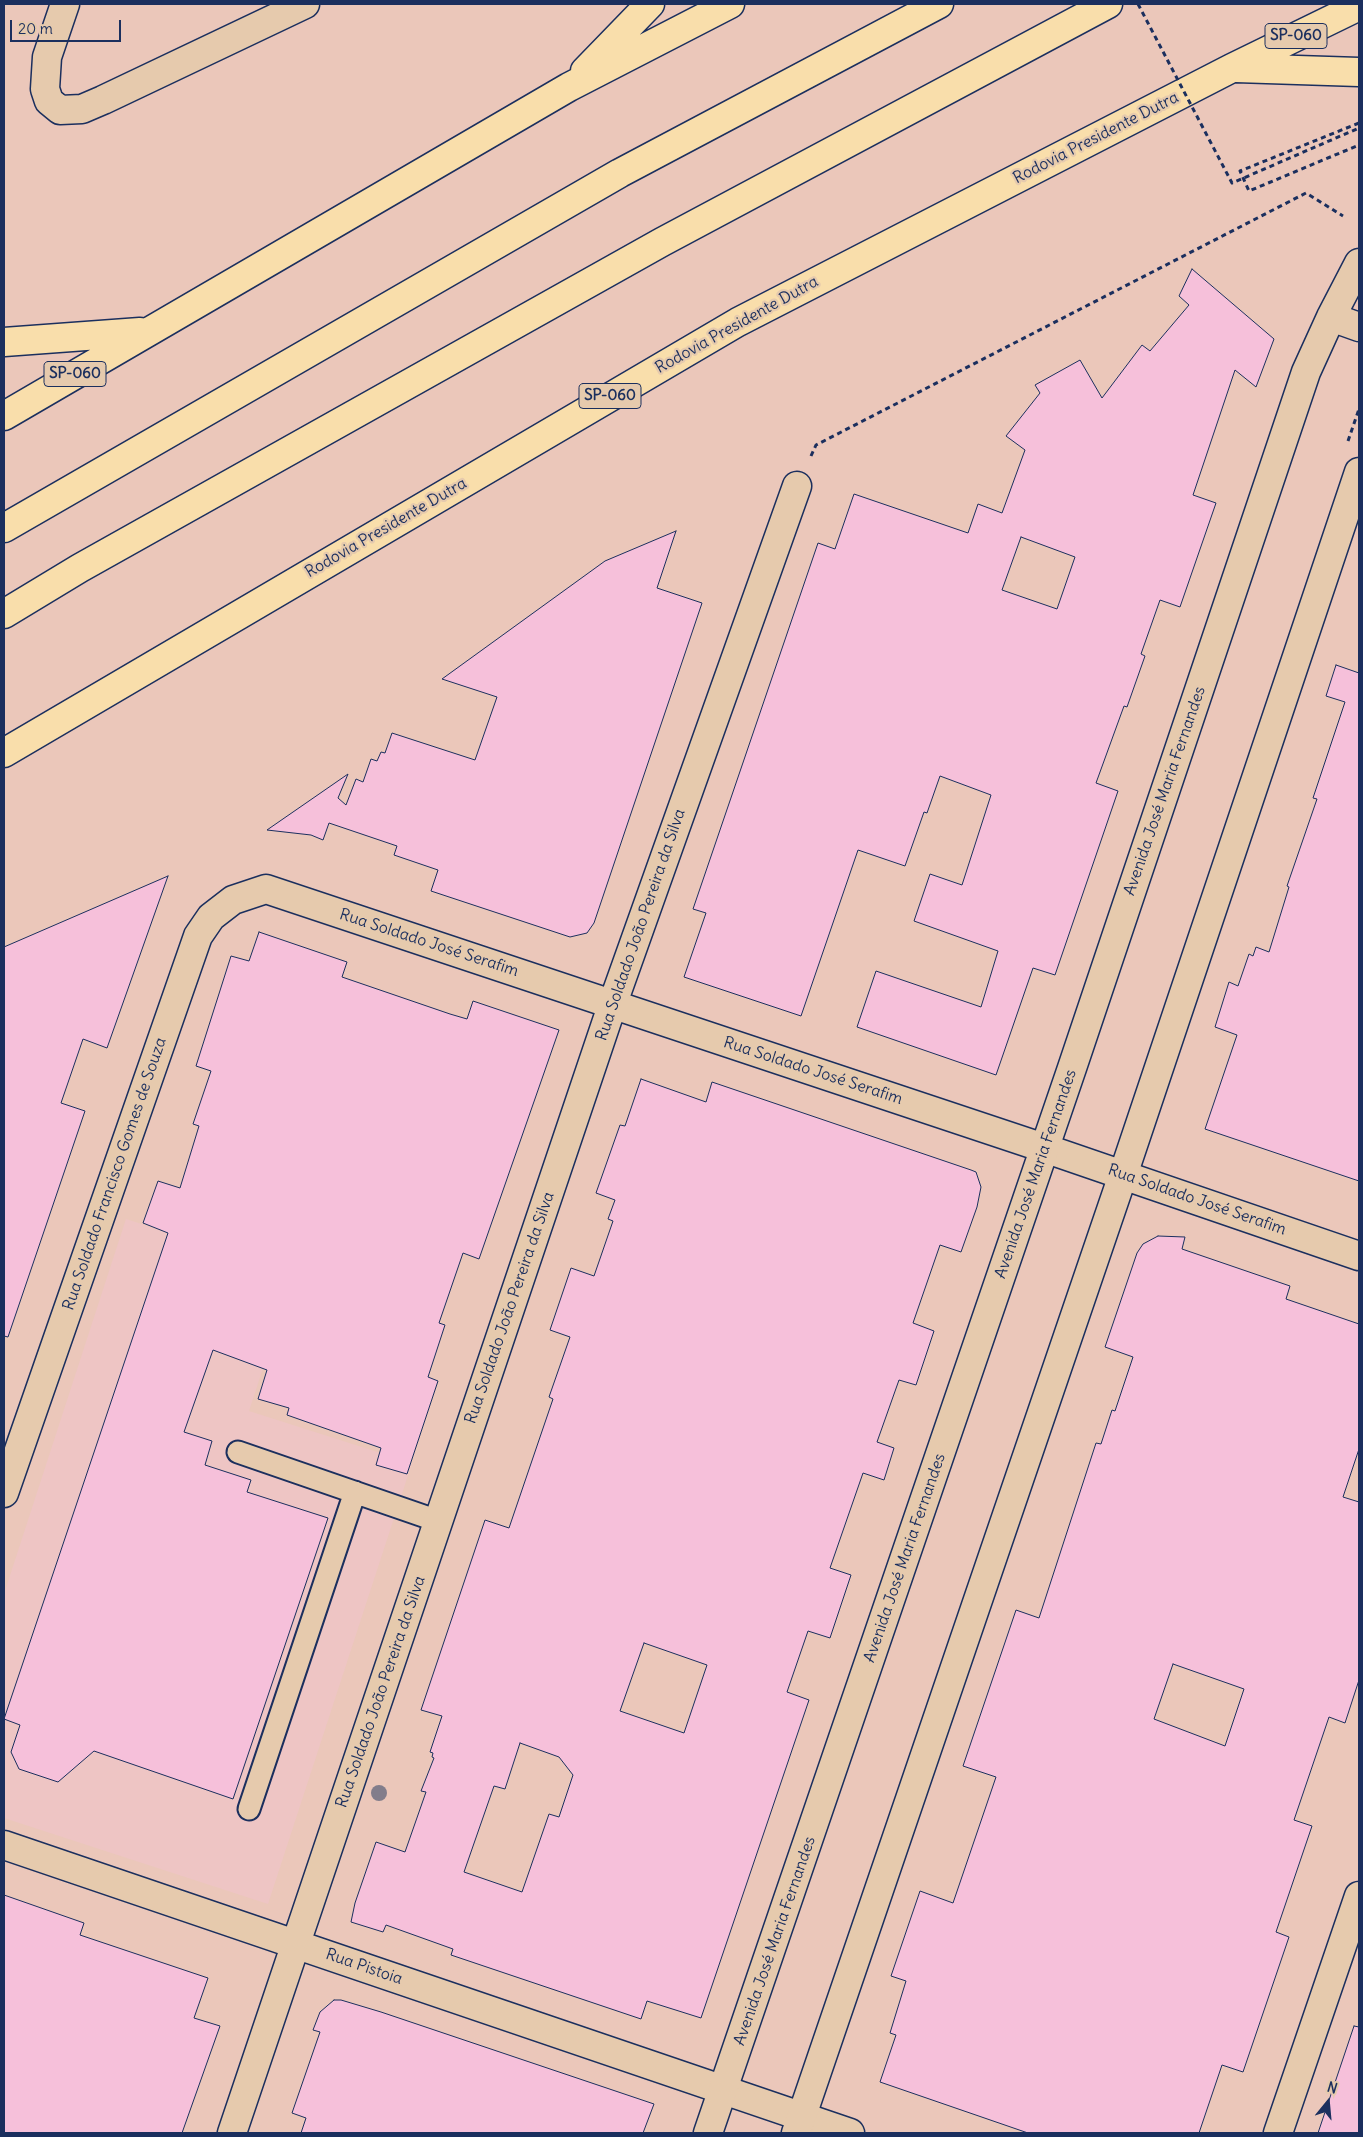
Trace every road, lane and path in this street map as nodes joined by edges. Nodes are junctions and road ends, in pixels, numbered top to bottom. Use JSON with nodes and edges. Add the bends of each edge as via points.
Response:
{"nodes":[{"id":1,"x":65,"y":4,"type":"edge"},
{"id":2,"x":305,"y":4,"type":"edge"},
{"id":3,"x":650,"y":4,"type":"edge"},
{"id":4,"x":730,"y":4,"type":"edge"},
{"id":5,"x":938,"y":4,"type":"edge"},
{"id":6,"x":1108,"y":4,"type":"edge"},
{"id":7,"x":1138,"y":4,"type":"edge"},
{"id":8,"x":1359,"y":6,"type":"edge"},
{"id":9,"x":1232,"y":68,"type":"junction"},
{"id":10,"x":1359,"y":72,"type":"edge"},
{"id":11,"x":569,"y":87,"type":"junction"},
{"id":12,"x":1359,"y":122,"type":"edge"},
{"id":13,"x":1359,"y":128,"type":"edge"},
{"id":14,"x":1359,"y":145,"type":"edge"},
{"id":15,"x":1342,"y":216,"type":"dead end"},
{"id":16,"x":1359,"y":263,"type":"edge"},
{"id":17,"x":1331,"y":317,"type":"junction"},
{"id":18,"x":1359,"y":327,"type":"edge"},
{"id":19,"x":146,"y":332,"type":"junction"},
{"id":20,"x":4,"y":342,"type":"edge"},
{"id":21,"x":4,"y":416,"type":"edge"},
{"id":22,"x":1359,"y":472,"type":"edge"},
{"id":23,"x":797,"y":486,"type":"joint"},
{"id":24,"x":4,"y":528,"type":"edge"},
{"id":25,"x":4,"y":614,"type":"edge"},
{"id":26,"x":4,"y":753,"type":"edge"},
{"id":27,"x":266,"y":889,"type":"joint"},
{"id":28,"x":613,"y":1005,"type":"junction"},
{"id":29,"x":1044,"y":1148,"type":"junction"},
{"id":30,"x":1123,"y":1175,"type":"junction"},
{"id":31,"x":1359,"y":1256,"type":"edge"},
{"id":32,"x":238,"y":1452,"type":"dead end"},
{"id":33,"x":355,"y":1492,"type":"junction"},
{"id":34,"x":4,"y":1493,"type":"edge"},
{"id":35,"x":438,"y":1521,"type":"junction"},
{"id":36,"x":249,"y":1809,"type":"dead end"},
{"id":37,"x":4,"y":1845,"type":"edge"},
{"id":38,"x":1359,"y":1896,"type":"edge"},
{"id":39,"x":296,"y":1943,"type":"junction"},
{"id":40,"x":723,"y":2090,"type":"junction"},
{"id":41,"x":799,"y":2125,"type":"edge"},
{"id":42,"x":232,"y":2133,"type":"edge"},
{"id":43,"x":708,"y":2133,"type":"edge"},
{"id":44,"x":850,"y":2133,"type":"edge"},
{"id":45,"x":1278,"y":2133,"type":"edge"}],
"edges":[{"from":1,"to":2,"type":"street","via":[[47,57],[44,89],[49,101],[60,110],[82,109]]},
{"from":3,"to":11,"type":"highway"},
{"from":4,"to":11,"type":"highway","number":"SP-060"},
{"from":5,"to":24,"type":"highway","via":[[620,173]]},
{"from":6,"to":25,"type":"highway","via":[[662,242],[80,568]]},
{"from":7,"to":13,"type":"path","bridge":true,"via":[[1232,183]]},
{"from":8,"to":9,"type":"highway","name":"Rodovia Presidente Dutra","number":"SP-060"},
{"from":9,"to":10,"type":"highway"},
{"from":9,"to":26,"type":"highway","name":"Rodovia Presidente Dutra","number":"SP-060","via":[[738,322]]},
{"from":11,"to":19,"type":"highway","number":"SP-060"},
{"from":12,"to":14,"type":"path","via":[[1240,171],[1249,191]]},
{"from":15,"to":23,"type":"path","via":[[1306,193],[816,445]]},
{"from":16,"to":17,"type":"street","name":"Avenida José Maria Fernandes"},
{"from":17,"to":18,"type":"street"},
{"from":17,"to":29,"type":"street","name":"Avenida José Maria Fernandes","via":[[1306,372]]},
{"from":19,"to":20,"type":"highway"},
{"from":19,"to":21,"type":"highway","number":"SP-060"},
{"from":22,"to":30,"type":"street"},
{"from":23,"to":28,"type":"street","name":"Rua Soldado João Pereira da Silva"},
{"from":27,"to":28,"type":"street","name":"Rua Soldado José Serafim"},
{"from":27,"to":34,"type":"street","name":"Rua Soldado Francisco Gomes de Souza","via":[[233,900],[212,917],[198,936]]},
{"from":28,"to":29,"type":"street","name":"Rua Soldado José Serafim"},
{"from":28,"to":35,"type":"street","name":"Rua Soldado João Pereira da Silva"},
{"from":29,"to":30,"type":"street","name":"Rua Soldado José Serafim"},
{"from":29,"to":40,"type":"street","name":"Avenida José Maria Fernandes"},
{"from":30,"to":31,"type":"street","name":"Rua Soldado José Serafim"},
{"from":30,"to":41,"type":"street"},
{"from":32,"to":33,"type":"lane"},
{"from":33,"to":35,"type":"lane"},
{"from":33,"to":36,"type":"lane"},
{"from":35,"to":39,"type":"street","name":"Rua Soldado João Pereira da Silva"},
{"from":37,"to":39,"type":"street","name":"Rua Pistoia"},
{"from":38,"to":45,"type":"street"},
{"from":39,"to":40,"type":"street","name":"Rua Pistoia"},
{"from":39,"to":42,"type":"street","name":"Rua Soldado João Pereira da Silva"},
{"from":40,"to":41,"type":"street"},
{"from":40,"to":43,"type":"street","name":"Avenida José Maria Fernandes"},
{"from":41,"to":44,"type":"street"}]}
